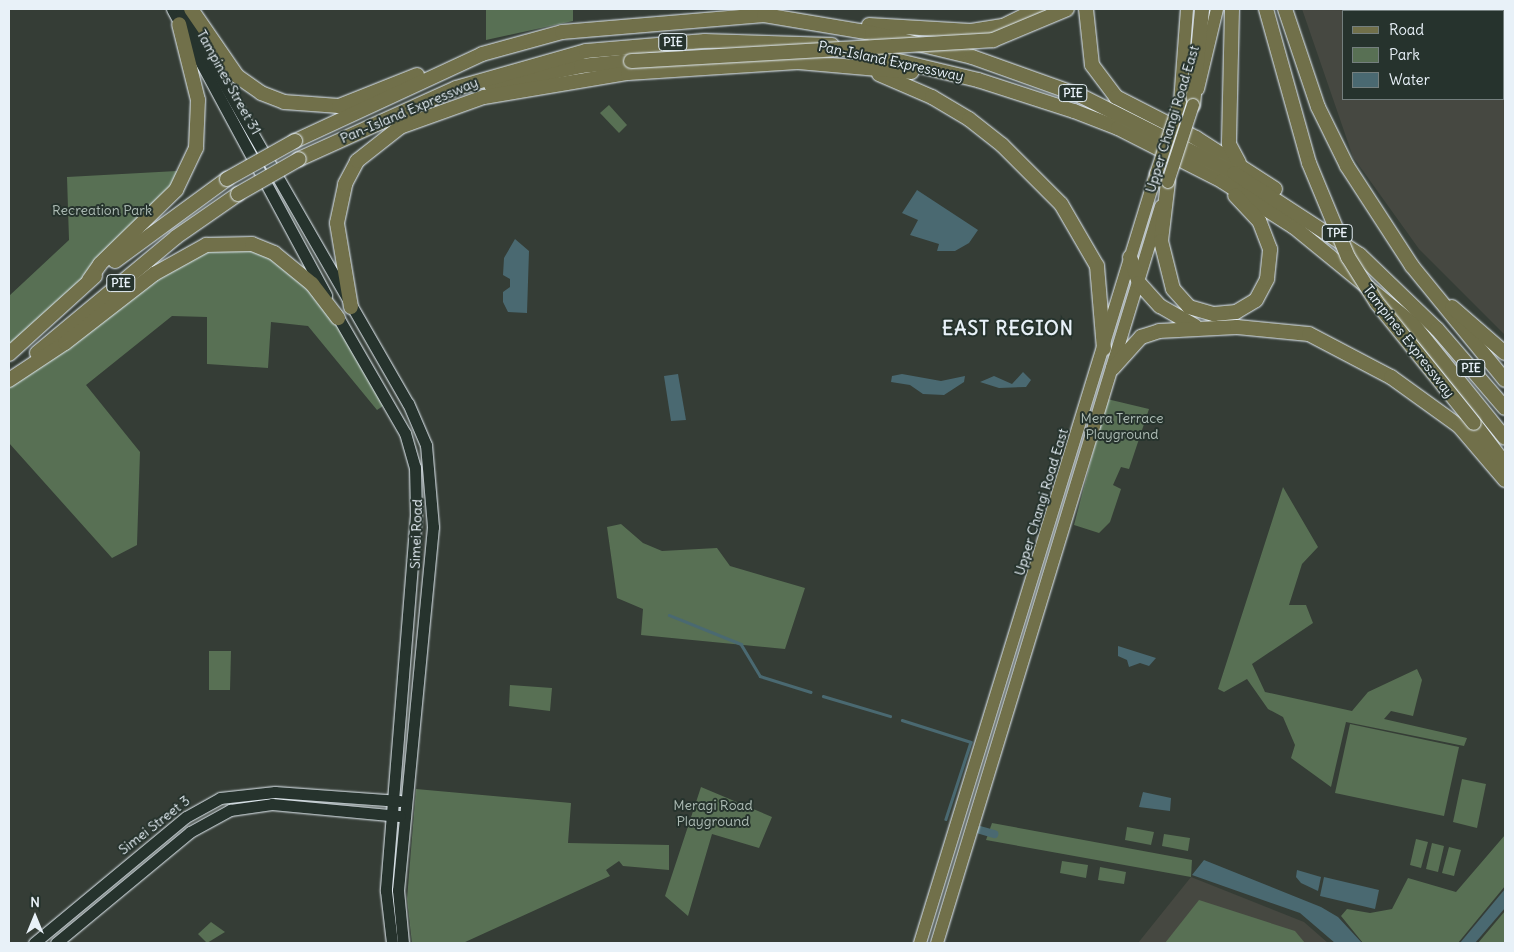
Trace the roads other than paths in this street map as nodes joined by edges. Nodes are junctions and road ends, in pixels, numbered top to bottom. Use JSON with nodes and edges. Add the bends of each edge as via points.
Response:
{"nodes":[{"id":1,"x":172,"y":9,"type":"edge"},
{"id":2,"x":181,"y":9,"type":"edge"},
{"id":3,"x":191,"y":9,"type":"edge"},
{"id":4,"x":1038,"y":9,"type":"edge"},
{"id":5,"x":1067,"y":9,"type":"edge"},
{"id":6,"x":1086,"y":9,"type":"edge"},
{"id":7,"x":1187,"y":9,"type":"edge"},
{"id":8,"x":1202,"y":9,"type":"edge"},
{"id":9,"x":1232,"y":9,"type":"edge"},
{"id":10,"x":1266,"y":9,"type":"edge"},
{"id":11,"x":1285,"y":9,"type":"edge"},
{"id":12,"x":1215,"y":13,"type":"edge"},
{"id":13,"x":818,"y":23,"type":"junction"},
{"id":14,"x":179,"y":24,"type":"junction"},
{"id":15,"x":482,"y":54,"type":"junction"},
{"id":16,"x":860,"y":68,"type":"junction"},
{"id":17,"x":530,"y":77,"type":"junction"},
{"id":18,"x":587,"y":81,"type":"junction"},
{"id":19,"x":1005,"y":91,"type":"junction"},
{"id":20,"x":1186,"y":103,"type":"junction"},
{"id":21,"x":350,"y":135,"type":"junction"},
{"id":22,"x":1240,"y":164,"type":"junction"},
{"id":23,"x":266,"y":168,"type":"junction"},
{"id":24,"x":1222,"y":181,"type":"junction"},
{"id":25,"x":1168,"y":182,"type":"junction"},
{"id":26,"x":1306,"y":215,"type":"junction"},
{"id":27,"x":1130,"y":257,"type":"junction"},
{"id":28,"x":89,"y":280,"type":"junction"},
{"id":29,"x":1139,"y":282,"type":"junction"},
{"id":30,"x":1439,"y":298,"type":"junction"},
{"id":31,"x":351,"y":307,"type":"junction"},
{"id":32,"x":338,"y":318,"type":"junction"},
{"id":33,"x":1127,"y":319,"type":"junction"},
{"id":34,"x":1111,"y":321,"type":"junction"},
{"id":35,"x":1200,"y":328,"type":"junction"},
{"id":36,"x":1104,"y":349,"type":"junction"},
{"id":37,"x":1505,"y":353,"type":"edge"},
{"id":38,"x":9,"y":354,"type":"edge"},
{"id":39,"x":1113,"y":368,"type":"junction"},
{"id":40,"x":9,"y":376,"type":"edge"},
{"id":41,"x":9,"y":380,"type":"edge"},
{"id":42,"x":1505,"y":380,"type":"edge"},
{"id":43,"x":1505,"y":408,"type":"edge"},
{"id":44,"x":1505,"y":438,"type":"edge"},
{"id":45,"x":1505,"y":464,"type":"edge"},
{"id":46,"x":1505,"y":480,"type":"edge"},
{"id":47,"x":1025,"y":665,"type":"junction"},
{"id":48,"x":1006,"y":667,"type":"junction"},
{"id":49,"x":1017,"y":689,"type":"junction"},
{"id":50,"x":998,"y":695,"type":"junction"},
{"id":51,"x":993,"y":766,"type":"junction"},
{"id":52,"x":973,"y":769,"type":"junction"},
{"id":53,"x":394,"y":800,"type":"junction"},
{"id":54,"x":407,"y":801,"type":"junction"},
{"id":55,"x":393,"y":815,"type":"junction"},
{"id":56,"x":406,"y":816,"type":"junction"},
{"id":57,"x":398,"y":890,"type":"junction"},
{"id":58,"x":386,"y":891,"type":"junction"},
{"id":59,"x":34,"y":943,"type":"edge"},
{"id":60,"x":56,"y":943,"type":"edge"},
{"id":61,"x":392,"y":943,"type":"edge"},
{"id":62,"x":403,"y":943,"type":"edge"},
{"id":63,"x":920,"y":943,"type":"edge"},
{"id":64,"x":937,"y":943,"type":"edge"}],
"edges":[{"from":1,"to":14,"type":"main road","name":"Tampines Street 31"},
{"from":2,"to":23,"type":"main road","name":"Tampines Street 31"},
{"from":3,"to":15,"type":"highway","via":[[237,76],[261,93],[311,106],[338,106],[455,60]]},
{"from":4,"to":13,"type":"highway","via":[[1002,26],[971,31]]},
{"from":5,"to":17,"type":"highway","bridge":true,"via":[[993,40],[631,61]]},
{"from":6,"to":22,"type":"highway","via":[[1092,66],[1116,97]]},
{"from":7,"to":20,"type":"main road","name":"Upper Changi Road East"},
{"from":8,"to":20,"type":"highway"},
{"from":9,"to":22,"type":"highway","via":[[1229,144]]},
{"from":10,"to":45,"type":"highway","name":"Tampines Expressway","number":"TPE","bridge":true,"via":[[1308,163],[1348,257],[1377,303]]},
{"from":11,"to":30,"type":"highway","via":[[1318,107],[1386,230]]},
{"from":12,"to":20,"type":"main road","name":"Upper Changi Road East"},
{"from":13,"to":15,"type":"highway","name":"Pan-Island Expressway","number":"PIE","via":[[764,16],[673,20],[562,32]]},
{"from":13,"to":26,"type":"highway","name":"Pan-Island Expressway","number":"PIE","via":[[972,57],[1082,96],[1124,114]]},
{"from":14,"to":23,"type":"main road","name":"Tampines Street 31"},
{"from":14,"to":28,"type":"highway","via":[[198,100],[196,148],[176,190],[100,264]]},
{"from":15,"to":28,"type":"highway","name":"Pan-Island Expressway","number":"PIE","bridge":true,"via":[[294,141],[226,179]]},
{"from":16,"to":18,"type":"highway","via":[[790,62],[628,73]]},
{"from":16,"to":19,"type":"highway","via":[[904,71]]},
{"from":16,"to":36,"type":"highway","via":[[925,94],[969,120],[1002,145],[1061,204],[1097,266]]},
{"from":17,"to":18,"type":"highway"},
{"from":17,"to":21,"type":"highway","via":[[459,95]]},
{"from":18,"to":31,"type":"highway","via":[[484,98],[400,127],[373,144],[357,161],[339,207],[338,249]]},
{"from":19,"to":21,"type":"highway","name":"Pan-Island Expressway","number":"PIE","via":[[833,45],[656,43],[586,51],[502,73],[425,101]]},
{"from":19,"to":24,"type":"highway","name":"Pan-Island Expressway","number":"PIE","via":[[1118,128]]},
{"from":20,"to":25,"type":"main road","name":"Upper Changi Road East","bridge":true},
{"from":20,"to":27,"type":"main road","name":"Upper Changi Road East","bridge":true,"via":[[1156,174]]},
{"from":21,"to":40,"type":"highway","name":"Pan-Island Expressway","number":"PIE","bridge":true,"via":[[299,159],[238,194],[176,237]]},
{"from":22,"to":26,"type":"highway"},
{"from":23,"to":31,"type":"main road","name":"Simei Road"},
{"from":23,"to":32,"type":"main road","name":"Simei Road"},
{"from":24,"to":25,"type":"highway","via":[[1259,221],[1270,249],[1267,279],[1256,300],[1236,312],[1214,314],[1189,307],[1173,289],[1161,241]]},
{"from":24,"to":44,"type":"highway","name":"Pan-Island Expressway","number":"PIE","via":[[1294,227],[1413,324]]},
{"from":25,"to":29,"type":"main road","name":"Upper Changi Road East"},
{"from":26,"to":43,"type":"highway","name":"Pan-Island Expressway","number":"PIE","via":[[1392,284]]},
{"from":27,"to":29,"type":"highway"},
{"from":27,"to":34,"type":"main road","name":"Upper Changi Road East"},
{"from":28,"to":38,"type":"highway","name":"Pan-Island Expressway","number":"PIE"},
{"from":29,"to":33,"type":"main road","name":"Upper Changi Road East"},
{"from":29,"to":35,"type":"highway","via":[[1179,320]]},
{"from":30,"to":37,"type":"highway","via":[[1464,314]]},
{"from":30,"to":42,"type":"highway"},
{"from":31,"to":54,"type":"main road","name":"Simei Road","via":[[415,417],[432,481],[430,572]]},
{"from":32,"to":41,"type":"highway","via":[[312,284],[274,253],[252,244],[206,245],[154,274],[65,344]]},
{"from":32,"to":53,"type":"main road","name":"Simei Road","via":[[405,433],[415,467],[416,514]]},
{"from":33,"to":34,"type":"main road"},
{"from":33,"to":39,"type":"main road","name":"Upper Changi Road East"},
{"from":34,"to":36,"type":"main road","name":"Upper Changi Road East"},
{"from":35,"to":39,"type":"highway","via":[[1159,331],[1141,337]]},
{"from":35,"to":46,"type":"highway","via":[[1308,334],[1337,348],[1391,377],[1459,426]]},
{"from":36,"to":48,"type":"main road","name":"Upper Changi Road East"},
{"from":39,"to":47,"type":"main road","name":"Upper Changi Road East"},
{"from":47,"to":48,"type":"main road"},
{"from":47,"to":49,"type":"main road","name":"Upper Changi Road East"},
{"from":48,"to":50,"type":"main road","name":"Upper Changi Road East"},
{"from":49,"to":50,"type":"main road"},
{"from":49,"to":51,"type":"main road","name":"Upper Changi Road East"},
{"from":50,"to":52,"type":"main road","name":"Upper Changi Road East"},
{"from":51,"to":52,"type":"main road"},
{"from":51,"to":64,"type":"main road","name":"Upper Changi Road East"},
{"from":52,"to":63,"type":"main road","name":"Upper Changi Road East"},
{"from":53,"to":54,"type":"main road","name":"Simei Street 3"},
{"from":53,"to":55,"type":"main road","name":"Simei Road"},
{"from":53,"to":59,"type":"main road","name":"Simei Street 3","via":[[275,792],[220,798],[186,817]]},
{"from":54,"to":56,"type":"main road","name":"Simei Road"},
{"from":55,"to":56,"type":"main road","name":"Simei Street 3"},
{"from":55,"to":58,"type":"main road","name":"Simei Road"},
{"from":55,"to":60,"type":"main road","name":"Simei Street 3","via":[[272,804],[230,810],[190,832]]},
{"from":56,"to":57,"type":"main road","name":"Simei Road"},
{"from":57,"to":58,"type":"main road","via":[[393,886]]},
{"from":57,"to":62,"type":"main road","name":"Simei Road"},
{"from":58,"to":61,"type":"main road","name":"Simei Road"}]}
